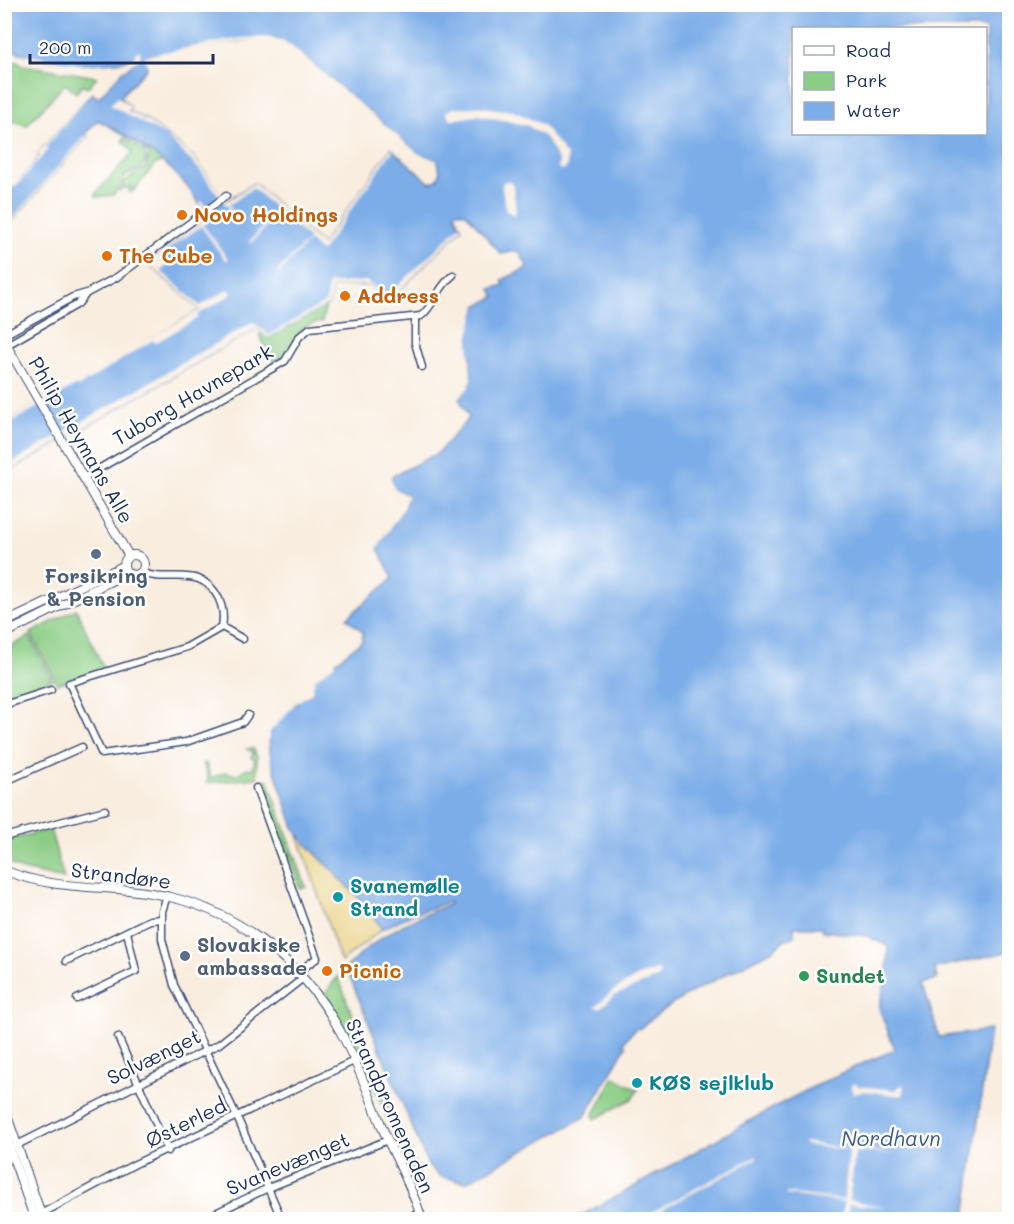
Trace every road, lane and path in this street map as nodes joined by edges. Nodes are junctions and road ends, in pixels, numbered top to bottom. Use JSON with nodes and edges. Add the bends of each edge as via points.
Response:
{"nodes":[{"id":1,"x":4,"y":131,"type":"edge"},
{"id":2,"x":4,"y":136,"type":"edge"},
{"id":3,"x":226,"y":196,"type":"dead end"},
{"id":4,"x":453,"y":275,"type":"dead end"},
{"id":5,"x":87,"y":293,"type":"junction"},
{"id":6,"x":415,"y":318,"type":"junction"},
{"id":7,"x":4,"y":335,"type":"edge"},
{"id":8,"x":6,"y":343,"type":"edge"},
{"id":9,"x":422,"y":367,"type":"dead end"},
{"id":10,"x":83,"y":478,"type":"junction"},
{"id":11,"x":129,"y":556,"type":"junction"},
{"id":12,"x":125,"y":569,"type":"junction"},
{"id":13,"x":141,"y":572,"type":"junction"},
{"id":14,"x":4,"y":623,"type":"edge"},
{"id":15,"x":222,"y":627,"type":"junction"},
{"id":16,"x":4,"y":634,"type":"edge"},
{"id":17,"x":243,"y":639,"type":"dead end"},
{"id":18,"x":51,"y":690,"type":"dead end"},
{"id":19,"x":4,"y":705,"type":"edge"},
{"id":20,"x":248,"y":715,"type":"dead end"},
{"id":21,"x":82,"y":747,"type":"dead end"},
{"id":22,"x":4,"y":782,"type":"edge"},
{"id":23,"x":256,"y":788,"type":"dead end"},
{"id":24,"x":105,"y":810,"type":"dead end"},
{"id":25,"x":4,"y":837,"type":"edge"},
{"id":26,"x":4,"y":870,"type":"edge"},
{"id":27,"x":167,"y":896,"type":"junction"},
{"id":28,"x":162,"y":919,"type":"junction"},
{"id":29,"x":127,"y":932,"type":"junction"},
{"id":30,"x":66,"y":961,"type":"dead end"},
{"id":31,"x":299,"y":975,"type":"junction"},
{"id":32,"x":77,"y":999,"type":"dead end"},
{"id":33,"x":118,"y":1036,"type":"dead end"},
{"id":34,"x":206,"y":1051,"type":"junction"},
{"id":35,"x":354,"y":1061,"type":"junction"},
{"id":36,"x":138,"y":1084,"type":"junction"},
{"id":37,"x":4,"y":1107,"type":"edge"},
{"id":38,"x":237,"y":1117,"type":"junction"},
{"id":39,"x":4,"y":1132,"type":"edge"},
{"id":40,"x":388,"y":1140,"type":"junction"},
{"id":41,"x":14,"y":1146,"type":"junction"},
{"id":42,"x":168,"y":1151,"type":"junction"},
{"id":43,"x":268,"y":1188,"type":"junction"},
{"id":44,"x":421,"y":1216,"type":"edge"},
{"id":45,"x":38,"y":1218,"type":"edge"},
{"id":46,"x":201,"y":1220,"type":"edge"},
{"id":47,"x":282,"y":1220,"type":"edge"},
{"id":48,"x":401,"y":1220,"type":"edge"}],
"edges":[{"from":1,"to":2,"type":"street"},
{"from":3,"to":5,"type":"street","via":[[117,277]]},
{"from":4,"to":6,"type":"street","via":[[436,292],[426,312]]},
{"from":5,"to":7,"type":"street"},
{"from":5,"to":8,"type":"street","via":[[78,304]]},
{"from":6,"to":9,"type":"street"},
{"from":6,"to":10,"type":"street","name":"Tuborg Havnepark","via":[[310,328],[299,337],[285,361]]},
{"from":8,"to":10,"type":"street","name":"Philip Heymans Alle"},
{"from":10,"to":11,"type":"street","name":"Philip Heymans Alle"},
{"from":11,"to":12,"type":"street"},
{"from":11,"to":13,"type":"street","via":[[141,558]]},
{"from":12,"to":13,"type":"street","via":[[135,575]]},
{"from":12,"to":14,"type":"street"},
{"from":12,"to":16,"type":"street"},
{"from":13,"to":15,"type":"street","via":[[201,580],[218,597]]},
{"from":15,"to":17,"type":"street"},
{"from":15,"to":20,"type":"street","via":[[187,647],[69,683],[102,754],[186,742],[243,722]]},
{"from":18,"to":19,"type":"street"},
{"from":21,"to":22,"type":"street"},
{"from":23,"to":31,"type":"street","via":[[317,958]]},
{"from":24,"to":25,"type":"street"},
{"from":26,"to":27,"type":"street","name":"Strandøre","via":[[45,883],[130,889]]},
{"from":27,"to":28,"type":"street"},
{"from":27,"to":31,"type":"street","name":"Strandøre","via":[[222,915],[262,941]]},
{"from":28,"to":29,"type":"street","via":[[150,920]]},
{"from":28,"to":34,"type":"street","via":[[169,972]]},
{"from":29,"to":30,"type":"street"},
{"from":29,"to":32,"type":"street","via":[[136,971]]},
{"from":31,"to":34,"type":"street","name":"Solvænget"},
{"from":31,"to":35,"type":"street","name":"Strandpromenaden","via":[[329,1013]]},
{"from":33,"to":36,"type":"street"},
{"from":34,"to":36,"type":"street","name":"Solvænget"},
{"from":34,"to":38,"type":"street"},
{"from":35,"to":38,"type":"street","name":"Østerled"},
{"from":35,"to":40,"type":"street","name":"Strandpromenaden"},
{"from":36,"to":41,"type":"street","name":"Solvænget"},
{"from":36,"to":42,"type":"street"},
{"from":37,"to":41,"type":"street"},
{"from":38,"to":42,"type":"street","name":"Østerled"},
{"from":38,"to":43,"type":"street"},
{"from":39,"to":41,"type":"street"},
{"from":40,"to":43,"type":"street","name":"Svanevænget"},
{"from":40,"to":44,"type":"street","name":"Strandpromenaden"},
{"from":41,"to":45,"type":"street"},
{"from":42,"to":45,"type":"street","name":"Østerled","via":[[135,1164]]},
{"from":43,"to":46,"type":"street","name":"Svanevænget"},
{"from":43,"to":47,"type":"street"},
{"from":44,"to":48,"type":"street"}]}
